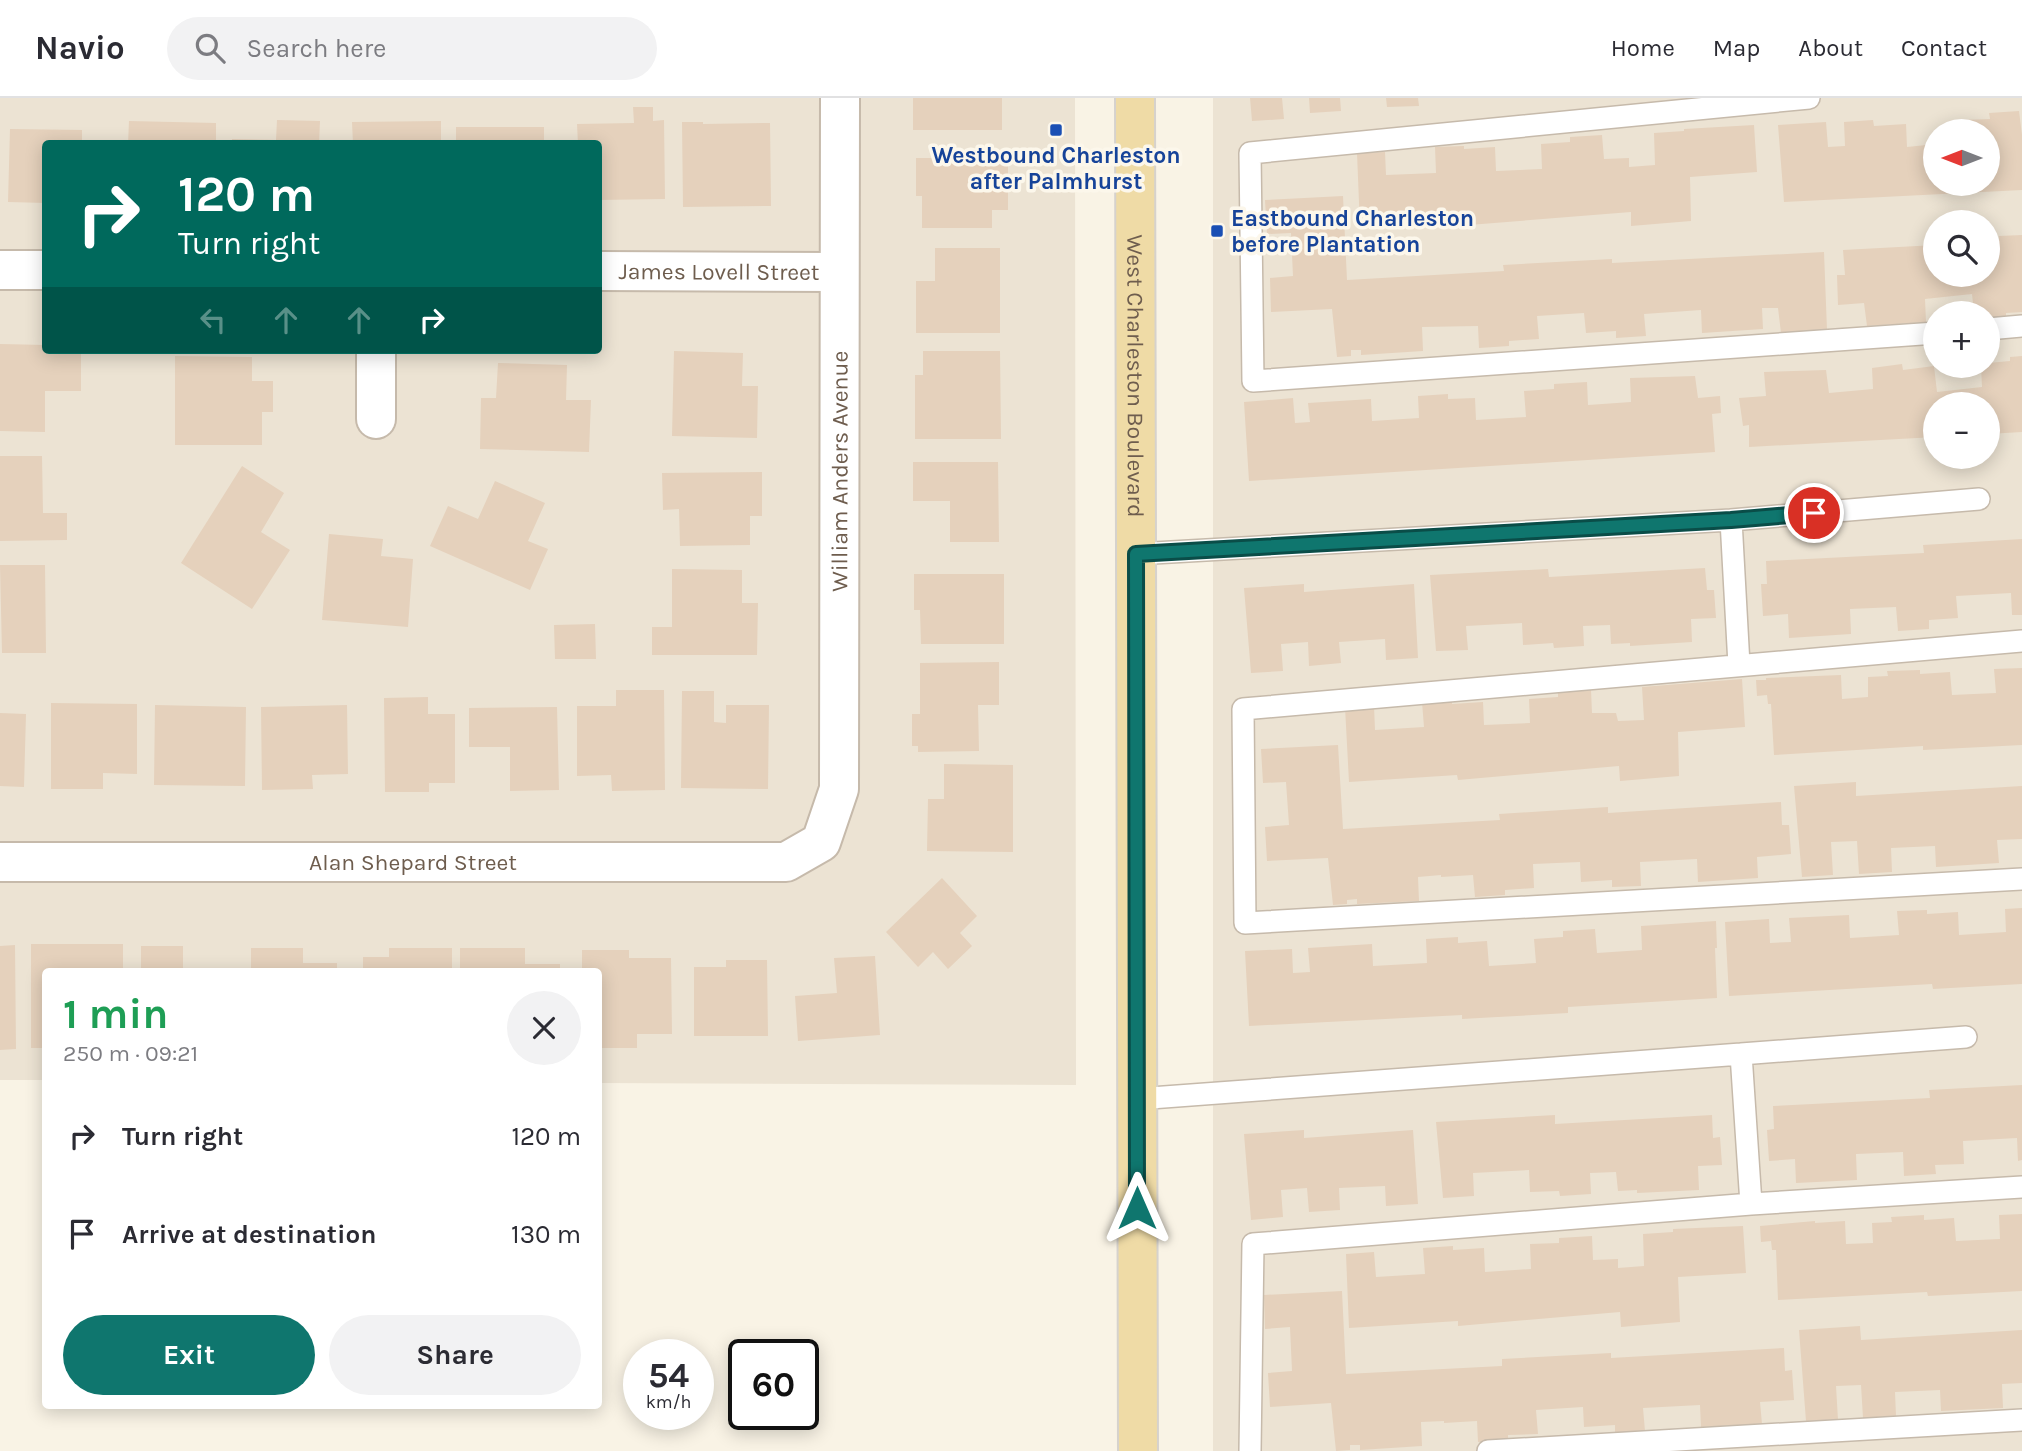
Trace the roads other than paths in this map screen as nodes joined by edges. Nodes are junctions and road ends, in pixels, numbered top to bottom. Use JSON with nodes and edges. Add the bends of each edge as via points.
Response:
{"nodes":[{"id":1,"x":839,"y":98,"type":"edge"},
{"id":2,"x":1135,"y":98,"type":"edge"},
{"id":3,"x":1809,"y":98,"type":"edge"},
{"id":4,"x":1749,"y":100,"type":"edge"},
{"id":5,"x":0,"y":270,"type":"edge"},
{"id":6,"x":42,"y":271,"type":"edge"},
{"id":7,"x":602,"y":271,"type":"edge"},
{"id":8,"x":839,"y":272,"type":"junction"},
{"id":9,"x":2022,"y":326,"type":"edge"},
{"id":10,"x":2000,"y":328,"type":"edge"},
{"id":11,"x":1923,"y":333,"type":"edge"},
{"id":12,"x":376,"y":354,"type":"edge"},
{"id":13,"x":376,"y":419,"type":"dead end"},
{"id":14,"x":1979,"y":499,"type":"dead end"},
{"id":15,"x":1731,"y":520,"type":"junction"},
{"id":16,"x":1136,"y":554,"type":"junction"},
{"id":17,"x":2022,"y":641,"type":"edge"},
{"id":18,"x":1740,"y":665,"type":"junction"},
{"id":19,"x":821,"y":842,"type":"joint"},
{"id":20,"x":0,"y":862,"type":"edge"},
{"id":21,"x":2022,"y":879,"type":"edge"},
{"id":22,"x":1966,"y":1037,"type":"dead end"},
{"id":23,"x":1741,"y":1054,"type":"junction"},
{"id":24,"x":1137,"y":1099,"type":"junction"},
{"id":25,"x":2022,"y":1187,"type":"edge"},
{"id":26,"x":1751,"y":1203,"type":"junction"},
{"id":27,"x":2022,"y":1420,"type":"edge"},
{"id":28,"x":1138,"y":1451,"type":"edge"},
{"id":29,"x":1250,"y":1451,"type":"edge"},
{"id":30,"x":1488,"y":1451,"type":"edge"}],
"edges":[{"from":1,"to":8,"type":"street","name":"William Anders Avenue"},
{"from":2,"to":16,"type":"main road","name":"West Charleston Boulevard"},
{"from":3,"to":4,"type":"lane"},
{"from":4,"to":11,"type":"lane","via":[[1250,153],[1253,381]]},
{"from":5,"to":6,"type":"street"},
{"from":7,"to":8,"type":"street","name":"James Lovell Street"},
{"from":8,"to":19,"type":"street","name":"William Anders Avenue","via":[[839,789]]},
{"from":9,"to":10,"type":"lane"},
{"from":12,"to":13,"type":"street"},
{"from":14,"to":15,"type":"lane"},
{"from":15,"to":16,"type":"lane"},
{"from":15,"to":18,"type":"lane"},
{"from":16,"to":24,"type":"main road","name":"West Charleston Boulevard"},
{"from":17,"to":18,"type":"lane"},
{"from":18,"to":21,"type":"lane","via":[[1243,709],[1245,923]]},
{"from":19,"to":20,"type":"street","name":"Alan Shepard Street","via":[[786,862]]},
{"from":22,"to":23,"type":"lane"},
{"from":23,"to":24,"type":"lane"},
{"from":23,"to":26,"type":"lane"},
{"from":24,"to":28,"type":"main road","name":"West Charleston Boulevard"},
{"from":25,"to":26,"type":"lane"},
{"from":26,"to":29,"type":"lane","via":[[1253,1244]]},
{"from":27,"to":30,"type":"lane"}]}
